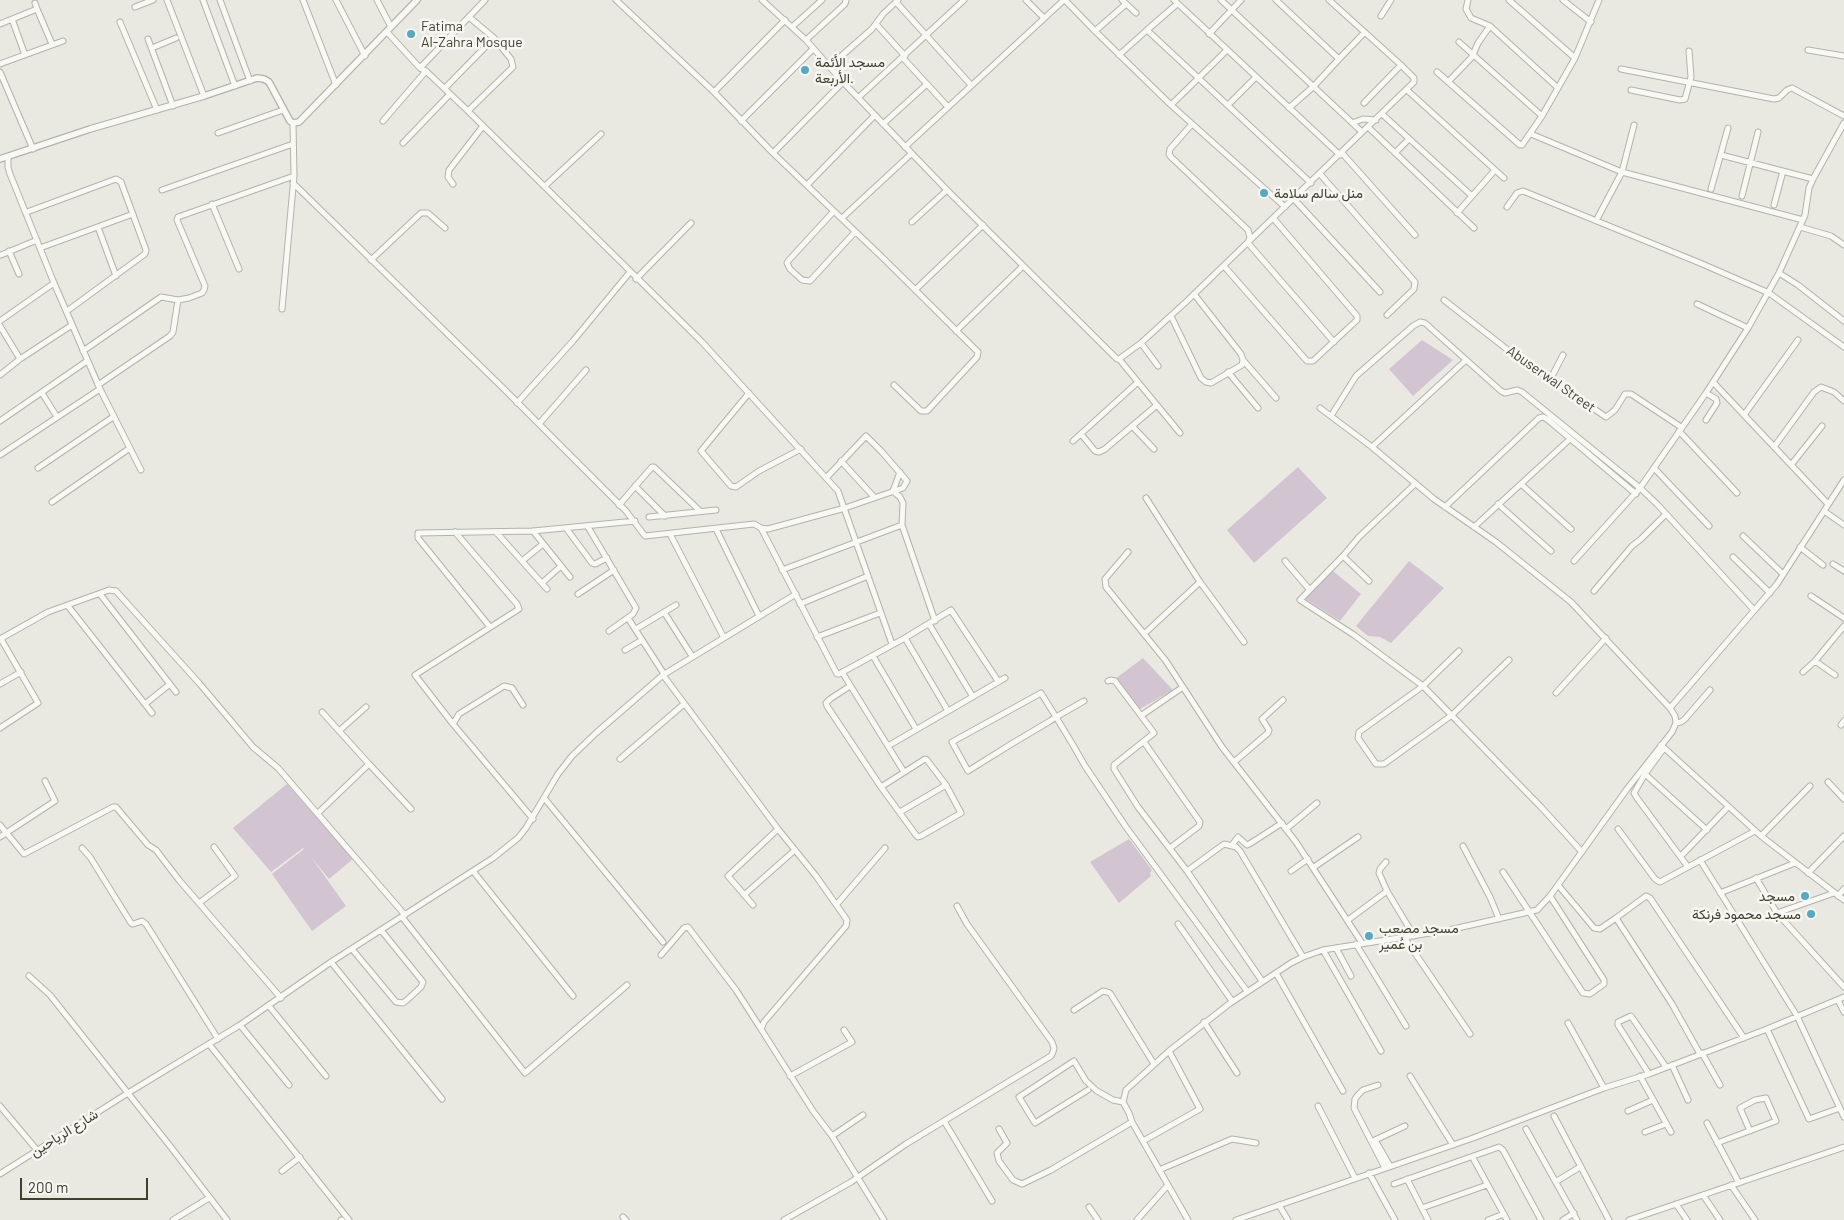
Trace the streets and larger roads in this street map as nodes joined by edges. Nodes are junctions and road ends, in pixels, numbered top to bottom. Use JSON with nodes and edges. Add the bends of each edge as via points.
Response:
{"nodes":[{"id":1,"x":153,"y":0,"type":"edge"},
{"id":2,"x":168,"y":0,"type":"edge"},
{"id":3,"x":203,"y":0,"type":"edge"},
{"id":4,"x":220,"y":0,"type":"edge"},
{"id":5,"x":303,"y":0,"type":"edge"},
{"id":6,"x":336,"y":0,"type":"edge"},
{"id":7,"x":377,"y":0,"type":"edge"},
{"id":8,"x":417,"y":0,"type":"edge"},
{"id":9,"x":485,"y":0,"type":"edge"},
{"id":10,"x":616,"y":0,"type":"edge"},
{"id":11,"x":762,"y":0,"type":"edge"},
{"id":12,"x":822,"y":0,"type":"edge"},
{"id":13,"x":846,"y":0,"type":"edge"},
{"id":14,"x":964,"y":0,"type":"edge"},
{"id":15,"x":1026,"y":0,"type":"edge"},
{"id":16,"x":1065,"y":0,"type":"edge"},
{"id":17,"x":1221,"y":0,"type":"edge"},
{"id":18,"x":1241,"y":0,"type":"edge"},
{"id":19,"x":1276,"y":0,"type":"edge"},
{"id":20,"x":1329,"y":0,"type":"edge"},
{"id":21,"x":1391,"y":0,"type":"edge"},
{"id":22,"x":1468,"y":0,"type":"edge"},
{"id":23,"x":1509,"y":0,"type":"edge"},
{"id":24,"x":1563,"y":0,"type":"edge"},
{"id":25,"x":1600,"y":0,"type":"edge"},
{"id":26,"x":897,"y":1,"type":"edge"},
{"id":27,"x":1124,"y":2,"type":"edge"},
{"id":28,"x":1175,"y":2,"type":"edge"},
{"id":29,"x":135,"y":7,"type":"dead end"},
{"id":30,"x":1231,"y":10,"type":"junction"},
{"id":31,"x":1136,"y":13,"type":"dead end"},
{"id":32,"x":1381,"y":16,"type":"dead end"},
{"id":33,"x":469,"y":17,"type":"junction"},
{"id":34,"x":1044,"y":18,"type":"junction"},
{"id":35,"x":12,"y":19,"type":"junction"},
{"id":36,"x":785,"y":20,"type":"junction"},
{"id":37,"x":120,"y":22,"type":"dead end"},
{"id":38,"x":1591,"y":22,"type":"junction"},
{"id":39,"x":0,"y":24,"type":"edge"},
{"id":40,"x":876,"y":24,"type":"junction"},
{"id":41,"x":1490,"y":26,"type":"junction"},
{"id":42,"x":792,"y":27,"type":"junction"},
{"id":43,"x":389,"y":29,"type":"junction"},
{"id":44,"x":1147,"y":30,"type":"junction"},
{"id":45,"x":1095,"y":31,"type":"junction"},
{"id":46,"x":1364,"y":33,"type":"junction"},
{"id":47,"x":1209,"y":34,"type":"junction"},
{"id":48,"x":926,"y":36,"type":"junction"},
{"id":49,"x":176,"y":38,"type":"dead end"},
{"id":50,"x":494,"y":38,"type":"junction"},
{"id":51,"x":148,"y":39,"type":"dead end"},
{"id":52,"x":806,"y":40,"type":"junction"},
{"id":53,"x":63,"y":41,"type":"dead end"},
{"id":54,"x":1459,"y":42,"type":"dead end"},
{"id":55,"x":52,"y":44,"type":"junction"},
{"id":56,"x":152,"y":48,"type":"junction"},
{"id":57,"x":813,"y":49,"type":"junction"},
{"id":58,"x":1227,"y":50,"type":"junction"},
{"id":59,"x":1808,"y":50,"type":"dead end"},
{"id":60,"x":1689,"y":51,"type":"dead end"},
{"id":61,"x":25,"y":54,"type":"junction"},
{"id":62,"x":1119,"y":54,"type":"junction"},
{"id":63,"x":1473,"y":55,"type":"junction"},
{"id":64,"x":365,"y":56,"type":"junction"},
{"id":65,"x":1844,"y":56,"type":"edge"},
{"id":66,"x":904,"y":57,"type":"junction"},
{"id":67,"x":1575,"y":58,"type":"junction"},
{"id":68,"x":1339,"y":59,"type":"junction"},
{"id":69,"x":0,"y":64,"type":"edge"},
{"id":70,"x":1401,"y":65,"type":"junction"},
{"id":71,"x":830,"y":66,"type":"junction"},
{"id":72,"x":420,"y":68,"type":"junction"},
{"id":73,"x":1621,"y":69,"type":"dead end"},
{"id":74,"x":426,"y":71,"type":"junction"},
{"id":75,"x":1437,"y":72,"type":"dead end"},
{"id":76,"x":0,"y":74,"type":"edge"},
{"id":77,"x":1198,"y":77,"type":"junction"},
{"id":78,"x":1255,"y":78,"type":"junction"},
{"id":79,"x":250,"y":80,"type":"junction"},
{"id":80,"x":843,"y":82,"type":"junction"},
{"id":81,"x":1448,"y":82,"type":"junction"},
{"id":82,"x":1690,"y":83,"type":"junction"},
{"id":83,"x":926,"y":84,"type":"junction"},
{"id":84,"x":336,"y":85,"type":"junction"},
{"id":85,"x":971,"y":85,"type":"junction"},
{"id":86,"x":235,"y":86,"type":"junction"},
{"id":87,"x":1314,"y":86,"type":"junction"},
{"id":88,"x":445,"y":88,"type":"junction"},
{"id":89,"x":1558,"y":88,"type":"junction"},
{"id":90,"x":1407,"y":90,"type":"junction"},
{"id":91,"x":1631,"y":90,"type":"dead end"},
{"id":92,"x":714,"y":92,"type":"junction"},
{"id":93,"x":450,"y":94,"type":"junction"},
{"id":94,"x":204,"y":96,"type":"junction"},
{"id":95,"x":859,"y":97,"type":"junction"},
{"id":96,"x":1364,"y":103,"type":"dead end"},
{"id":97,"x":1171,"y":105,"type":"junction"},
{"id":98,"x":1228,"y":105,"type":"junction"},
{"id":99,"x":172,"y":106,"type":"junction"},
{"id":100,"x":948,"y":106,"type":"junction"},
{"id":101,"x":1289,"y":108,"type":"junction"},
{"id":102,"x":157,"y":110,"type":"junction"},
{"id":103,"x":283,"y":110,"type":"junction"},
{"id":104,"x":468,"y":111,"type":"junction"},
{"id":105,"x":1382,"y":114,"type":"junction"},
{"id":106,"x":875,"y":115,"type":"junction"},
{"id":107,"x":1542,"y":116,"type":"junction"},
{"id":108,"x":1844,"y":116,"type":"edge"},
{"id":109,"x":382,"y":120,"type":"dead end"},
{"id":110,"x":1376,"y":120,"type":"junction"},
{"id":111,"x":741,"y":121,"type":"junction"},
{"id":112,"x":1844,"y":122,"type":"edge"},
{"id":113,"x":293,"y":123,"type":"junction"},
{"id":114,"x":1352,"y":123,"type":"junction"},
{"id":115,"x":883,"y":124,"type":"junction"},
{"id":116,"x":1192,"y":124,"type":"junction"},
{"id":117,"x":1634,"y":125,"type":"dead end"},
{"id":118,"x":483,"y":126,"type":"junction"},
{"id":119,"x":1368,"y":127,"type":"junction"},
{"id":120,"x":1728,"y":128,"type":"dead end"},
{"id":121,"x":1362,"y":132,"type":"junction"},
{"id":122,"x":1758,"y":132,"type":"dead end"},
{"id":123,"x":218,"y":133,"type":"dead end"},
{"id":124,"x":601,"y":134,"type":"dead end"},
{"id":125,"x":1531,"y":134,"type":"junction"},
{"id":126,"x":1409,"y":139,"type":"junction"},
{"id":127,"x":403,"y":143,"type":"dead end"},
{"id":128,"x":293,"y":144,"type":"junction"},
{"id":129,"x":905,"y":148,"type":"junction"},
{"id":130,"x":33,"y":149,"type":"junction"},
{"id":131,"x":773,"y":153,"type":"junction"},
{"id":132,"x":1395,"y":153,"type":"junction"},
{"id":133,"x":911,"y":154,"type":"junction"},
{"id":134,"x":1341,"y":154,"type":"junction"},
{"id":135,"x":1721,"y":155,"type":"junction"},
{"id":136,"x":8,"y":157,"type":"junction"},
{"id":137,"x":0,"y":160,"type":"edge"},
{"id":138,"x":1751,"y":163,"type":"junction"},
{"id":139,"x":1495,"y":170,"type":"junction"},
{"id":140,"x":1783,"y":171,"type":"junction"},
{"id":141,"x":1622,"y":172,"type":"junction"},
{"id":142,"x":1320,"y":174,"type":"junction"},
{"id":143,"x":294,"y":176,"type":"junction"},
{"id":144,"x":1504,"y":178,"type":"dead end"},
{"id":145,"x":1813,"y":179,"type":"junction"},
{"id":146,"x":1311,"y":182,"type":"junction"},
{"id":147,"x":293,"y":183,"type":"junction"},
{"id":148,"x":453,"y":184,"type":"dead end"},
{"id":149,"x":807,"y":185,"type":"junction"},
{"id":150,"x":545,"y":186,"type":"junction"},
{"id":151,"x":1711,"y":189,"type":"dead end"},
{"id":152,"x":162,"y":190,"type":"dead end"},
{"id":153,"x":947,"y":190,"type":"junction"},
{"id":154,"x":1472,"y":196,"type":"junction"},
{"id":155,"x":1742,"y":196,"type":"dead end"},
{"id":156,"x":1294,"y":199,"type":"junction"},
{"id":157,"x":212,"y":204,"type":"junction"},
{"id":158,"x":1774,"y":205,"type":"dead end"},
{"id":159,"x":1285,"y":207,"type":"junction"},
{"id":160,"x":1507,"y":207,"type":"dead end"},
{"id":161,"x":834,"y":211,"type":"junction"},
{"id":162,"x":27,"y":212,"type":"junction"},
{"id":163,"x":1457,"y":213,"type":"junction"},
{"id":164,"x":133,"y":214,"type":"junction"},
{"id":165,"x":1598,"y":217,"type":"dead end"},
{"id":166,"x":842,"y":218,"type":"junction"},
{"id":167,"x":1274,"y":219,"type":"junction"},
{"id":168,"x":1803,"y":220,"type":"junction"},
{"id":169,"x":912,"y":222,"type":"dead end"},
{"id":170,"x":690,"y":223,"type":"dead end"},
{"id":171,"x":983,"y":225,"type":"junction"},
{"id":172,"x":98,"y":227,"type":"junction"},
{"id":173,"x":1800,"y":227,"type":"junction"},
{"id":174,"x":445,"y":228,"type":"dead end"},
{"id":175,"x":1474,"y":228,"type":"dead end"},
{"id":176,"x":855,"y":232,"type":"junction"},
{"id":177,"x":1415,"y":234,"type":"dead end"},
{"id":178,"x":37,"y":240,"type":"junction"},
{"id":179,"x":1248,"y":243,"type":"junction"},
{"id":180,"x":1844,"y":245,"type":"edge"},
{"id":181,"x":40,"y":248,"type":"junction"},
{"id":182,"x":9,"y":251,"type":"junction"},
{"id":183,"x":2,"y":255,"type":"dead end"},
{"id":184,"x":371,"y":260,"type":"junction"},
{"id":185,"x":1023,"y":266,"type":"junction"},
{"id":186,"x":1224,"y":266,"type":"junction"},
{"id":187,"x":239,"y":269,"type":"dead end"},
{"id":188,"x":630,"y":272,"type":"junction"},
{"id":189,"x":1779,"y":273,"type":"junction"},
{"id":190,"x":19,"y":274,"type":"dead end"},
{"id":191,"x":116,"y":276,"type":"junction"},
{"id":192,"x":636,"y":279,"type":"junction"},
{"id":193,"x":54,"y":283,"type":"junction"},
{"id":194,"x":915,"y":290,"type":"junction"},
{"id":195,"x":1380,"y":292,"type":"dead end"},
{"id":196,"x":1769,"y":293,"type":"junction"},
{"id":197,"x":1194,"y":294,"type":"junction"},
{"id":198,"x":178,"y":300,"type":"junction"},
{"id":199,"x":1444,"y":300,"type":"dead end"},
{"id":200,"x":1697,"y":304,"type":"dead end"},
{"id":201,"x":282,"y":309,"type":"dead end"},
{"id":202,"x":67,"y":311,"type":"junction"},
{"id":203,"x":1386,"y":315,"type":"dead end"},
{"id":204,"x":1171,"y":316,"type":"junction"},
{"id":205,"x":0,"y":321,"type":"edge"},
{"id":206,"x":1844,"y":321,"type":"edge"},
{"id":207,"x":72,"y":325,"type":"junction"},
{"id":208,"x":0,"y":326,"type":"edge"},
{"id":209,"x":1748,"y":328,"type":"junction"},
{"id":210,"x":956,"y":331,"type":"junction"},
{"id":211,"x":1798,"y":340,"type":"dead end"},
{"id":212,"x":1334,"y":342,"type":"junction"},
{"id":213,"x":1141,"y":343,"type":"junction"},
{"id":214,"x":1843,"y":344,"type":"edge"},
{"id":215,"x":83,"y":351,"type":"junction"},
{"id":216,"x":1564,"y":355,"type":"dead end"},
{"id":217,"x":20,"y":359,"type":"junction"},
{"id":218,"x":1119,"y":359,"type":"junction"},
{"id":219,"x":1243,"y":360,"type":"junction"},
{"id":220,"x":1466,"y":360,"type":"junction"},
{"id":221,"x":88,"y":361,"type":"junction"},
{"id":222,"x":1158,"y":366,"type":"dead end"},
{"id":223,"x":586,"y":370,"type":"dead end"},
{"id":224,"x":1228,"y":372,"type":"junction"},
{"id":225,"x":0,"y":375,"type":"edge"},
{"id":226,"x":1550,"y":380,"type":"junction"},
{"id":227,"x":1138,"y":382,"type":"junction"},
{"id":228,"x":1713,"y":382,"type":"junction"},
{"id":229,"x":894,"y":385,"type":"dead end"},
{"id":230,"x":99,"y":387,"type":"junction"},
{"id":231,"x":42,"y":393,"type":"junction"},
{"id":232,"x":749,"y":393,"type":"junction"},
{"id":233,"x":1706,"y":393,"type":"junction"},
{"id":234,"x":1276,"y":398,"type":"dead end"},
{"id":235,"x":1844,"y":401,"type":"edge"},
{"id":236,"x":517,"y":403,"type":"junction"},
{"id":237,"x":1157,"y":405,"type":"junction"},
{"id":238,"x":1258,"y":408,"type":"dead end"},
{"id":239,"x":1320,"y":408,"type":"dead end"},
{"id":240,"x":1744,"y":415,"type":"junction"},
{"id":241,"x":1331,"y":416,"type":"junction"},
{"id":242,"x":57,"y":417,"type":"junction"},
{"id":243,"x":113,"y":417,"type":"junction"},
{"id":244,"x":1706,"y":420,"type":"dead end"},
{"id":245,"x":0,"y":421,"type":"edge"},
{"id":246,"x":539,"y":424,"type":"junction"},
{"id":247,"x":1132,"y":426,"type":"junction"},
{"id":248,"x":1822,"y":426,"type":"dead end"},
{"id":249,"x":1680,"y":429,"type":"junction"},
{"id":250,"x":1180,"y":433,"type":"dead end"},
{"id":251,"x":1081,"y":434,"type":"junction"},
{"id":252,"x":1570,"y":439,"type":"junction"},
{"id":253,"x":1072,"y":441,"type":"dead end"},
{"id":254,"x":1372,"y":447,"type":"junction"},
{"id":255,"x":1774,"y":447,"type":"junction"},
{"id":256,"x":130,"y":448,"type":"junction"},
{"id":257,"x":801,"y":449,"type":"junction"},
{"id":258,"x":1154,"y":449,"type":"dead end"},
{"id":259,"x":0,"y":455,"type":"edge"},
{"id":260,"x":841,"y":461,"type":"junction"},
{"id":261,"x":1791,"y":465,"type":"junction"},
{"id":262,"x":38,"y":468,"type":"dead end"},
{"id":263,"x":1654,"y":468,"type":"junction"},
{"id":264,"x":141,"y":470,"type":"dead end"},
{"id":265,"x":900,"y":472,"type":"junction"},
{"id":266,"x":827,"y":478,"type":"junction"},
{"id":267,"x":1844,"y":480,"type":"edge"},
{"id":268,"x":1414,"y":484,"type":"junction"},
{"id":269,"x":1521,"y":484,"type":"junction"},
{"id":270,"x":635,"y":486,"type":"junction"},
{"id":271,"x":1640,"y":488,"type":"junction"},
{"id":272,"x":893,"y":491,"type":"junction"},
{"id":273,"x":1737,"y":493,"type":"dead end"},
{"id":274,"x":1636,"y":494,"type":"junction"},
{"id":275,"x":874,"y":497,"type":"junction"},
{"id":276,"x":1146,"y":498,"type":"dead end"},
{"id":277,"x":52,"y":502,"type":"dead end"},
{"id":278,"x":1498,"y":504,"type":"junction"},
{"id":279,"x":1828,"y":504,"type":"junction"},
{"id":280,"x":619,"y":505,"type":"junction"},
{"id":281,"x":1445,"y":507,"type":"junction"},
{"id":282,"x":845,"y":508,"type":"junction"},
{"id":283,"x":716,"y":510,"type":"dead end"},
{"id":284,"x":700,"y":511,"type":"junction"},
{"id":285,"x":1824,"y":511,"type":"junction"},
{"id":286,"x":1666,"y":514,"type":"junction"},
{"id":287,"x":665,"y":516,"type":"junction"},
{"id":288,"x":649,"y":517,"type":"dead end"},
{"id":289,"x":635,"y":521,"type":"junction"},
{"id":290,"x":902,"y":525,"type":"junction"},
{"id":291,"x":1844,"y":525,"type":"edge"},
{"id":292,"x":1709,"y":526,"type":"dead end"},
{"id":293,"x":588,"y":527,"type":"junction"},
{"id":294,"x":1474,"y":527,"type":"junction"},
{"id":295,"x":566,"y":528,"type":"junction"},
{"id":296,"x":761,"y":528,"type":"junction"},
{"id":297,"x":716,"y":529,"type":"junction"},
{"id":298,"x":1571,"y":529,"type":"dead end"},
{"id":299,"x":533,"y":531,"type":"junction"},
{"id":300,"x":455,"y":532,"type":"junction"},
{"id":301,"x":496,"y":532,"type":"junction"},
{"id":302,"x":670,"y":534,"type":"junction"},
{"id":303,"x":1743,"y":536,"type":"dead end"},
{"id":304,"x":855,"y":542,"type":"junction"},
{"id":305,"x":543,"y":544,"type":"junction"},
{"id":306,"x":1800,"y":548,"type":"junction"},
{"id":307,"x":1551,"y":551,"type":"dead end"},
{"id":308,"x":1128,"y":552,"type":"dead end"},
{"id":309,"x":1343,"y":556,"type":"junction"},
{"id":310,"x":1733,"y":557,"type":"dead end"},
{"id":311,"x":607,"y":558,"type":"junction"},
{"id":312,"x":522,"y":561,"type":"junction"},
{"id":313,"x":1286,"y":561,"type":"dead end"},
{"id":314,"x":1574,"y":561,"type":"dead end"},
{"id":315,"x":1833,"y":564,"type":"dead end"},
{"id":316,"x":1823,"y":565,"type":"dead end"},
{"id":317,"x":561,"y":566,"type":"junction"},
{"id":318,"x":614,"y":570,"type":"junction"},
{"id":319,"x":782,"y":570,"type":"junction"},
{"id":320,"x":1844,"y":572,"type":"edge"},
{"id":321,"x":1783,"y":574,"type":"junction"},
{"id":322,"x":868,"y":576,"type":"junction"},
{"id":323,"x":570,"y":577,"type":"dead end"},
{"id":324,"x":1369,"y":581,"type":"dead end"},
{"id":325,"x":1200,"y":582,"type":"junction"},
{"id":326,"x":542,"y":583,"type":"junction"},
{"id":327,"x":547,"y":589,"type":"dead end"},
{"id":328,"x":1309,"y":589,"type":"junction"},
{"id":329,"x":1594,"y":591,"type":"dead end"},
{"id":330,"x":1770,"y":593,"type":"junction"},
{"id":331,"x":100,"y":594,"type":"junction"},
{"id":332,"x":578,"y":594,"type":"dead end"},
{"id":333,"x":796,"y":594,"type":"junction"},
{"id":334,"x":1811,"y":596,"type":"dead end"},
{"id":335,"x":800,"y":604,"type":"junction"},
{"id":336,"x":676,"y":605,"type":"dead end"},
{"id":337,"x":68,"y":606,"type":"junction"},
{"id":338,"x":1754,"y":610,"type":"junction"},
{"id":339,"x":664,"y":612,"type":"junction"},
{"id":340,"x":880,"y":612,"type":"junction"},
{"id":341,"x":759,"y":616,"type":"junction"},
{"id":342,"x":628,"y":618,"type":"junction"},
{"id":343,"x":1844,"y":618,"type":"edge"},
{"id":344,"x":935,"y":621,"type":"junction"},
{"id":345,"x":929,"y":624,"type":"junction"},
{"id":346,"x":490,"y":627,"type":"junction"},
{"id":347,"x":1843,"y":628,"type":"edge"},
{"id":348,"x":636,"y":629,"type":"junction"},
{"id":349,"x":609,"y":631,"type":"dead end"},
{"id":350,"x":1144,"y":634,"type":"junction"},
{"id":351,"x":817,"y":637,"type":"junction"},
{"id":352,"x":724,"y":638,"type":"junction"},
{"id":353,"x":905,"y":638,"type":"junction"},
{"id":354,"x":1606,"y":638,"type":"junction"},
{"id":355,"x":0,"y":639,"type":"edge"},
{"id":356,"x":642,"y":640,"type":"junction"},
{"id":357,"x":1244,"y":642,"type":"dead end"},
{"id":358,"x":892,"y":644,"type":"junction"},
{"id":359,"x":625,"y":650,"type":"dead end"},
{"id":360,"x":1458,"y":651,"type":"dead end"},
{"id":361,"x":692,"y":656,"type":"junction"},
{"id":362,"x":873,"y":656,"type":"junction"},
{"id":363,"x":1509,"y":660,"type":"dead end"},
{"id":364,"x":1815,"y":661,"type":"junction"},
{"id":365,"x":21,"y":672,"type":"junction"},
{"id":366,"x":842,"y":672,"type":"junction"},
{"id":367,"x":1803,"y":672,"type":"dead end"},
{"id":368,"x":664,"y":675,"type":"junction"},
{"id":369,"x":1835,"y":675,"type":"dead end"},
{"id":370,"x":1005,"y":678,"type":"dead end"},
{"id":371,"x":1108,"y":681,"type":"dead end"},
{"id":372,"x":998,"y":682,"type":"junction"},
{"id":373,"x":0,"y":684,"type":"edge"},
{"id":374,"x":170,"y":684,"type":"junction"},
{"id":375,"x":850,"y":686,"type":"junction"},
{"id":376,"x":1423,"y":686,"type":"junction"},
{"id":377,"x":1183,"y":687,"type":"junction"},
{"id":378,"x":1710,"y":690,"type":"dead end"},
{"id":379,"x":176,"y":692,"type":"dead end"},
{"id":380,"x":1556,"y":693,"type":"dead end"},
{"id":381,"x":973,"y":697,"type":"junction"},
{"id":382,"x":1284,"y":700,"type":"dead end"},
{"id":383,"x":1084,"y":701,"type":"dead end"},
{"id":384,"x":145,"y":704,"type":"junction"},
{"id":385,"x":523,"y":704,"type":"dead end"},
{"id":386,"x":684,"y":704,"type":"junction"},
{"id":387,"x":366,"y":706,"type":"dead end"},
{"id":388,"x":1670,"y":708,"type":"junction"},
{"id":389,"x":948,"y":711,"type":"junction"},
{"id":390,"x":322,"y":712,"type":"dead end"},
{"id":391,"x":152,"y":713,"type":"dead end"},
{"id":392,"x":1142,"y":715,"type":"junction"},
{"id":393,"x":1452,"y":715,"type":"junction"},
{"id":394,"x":1056,"y":718,"type":"junction"},
{"id":395,"x":1676,"y":723,"type":"junction"},
{"id":396,"x":453,"y":724,"type":"junction"},
{"id":397,"x":0,"y":728,"type":"edge"},
{"id":398,"x":916,"y":729,"type":"junction"},
{"id":399,"x":339,"y":731,"type":"junction"},
{"id":400,"x":1144,"y":742,"type":"junction"},
{"id":401,"x":888,"y":746,"type":"junction"},
{"id":402,"x":1663,"y":747,"type":"junction"},
{"id":403,"x":620,"y":759,"type":"dead end"},
{"id":404,"x":1234,"y":762,"type":"junction"},
{"id":405,"x":369,"y":764,"type":"junction"},
{"id":406,"x":904,"y":772,"type":"junction"},
{"id":407,"x":1644,"y":774,"type":"junction"},
{"id":408,"x":45,"y":781,"type":"dead end"},
{"id":409,"x":1828,"y":782,"type":"dead end"},
{"id":410,"x":946,"y":786,"type":"junction"},
{"id":411,"x":1810,"y":786,"type":"dead end"},
{"id":412,"x":881,"y":787,"type":"junction"},
{"id":413,"x":1844,"y":798,"type":"edge"},
{"id":414,"x":544,"y":799,"type":"junction"},
{"id":415,"x":1317,"y":803,"type":"dead end"},
{"id":416,"x":1728,"y":807,"type":"junction"},
{"id":417,"x":412,"y":809,"type":"dead end"},
{"id":418,"x":900,"y":812,"type":"junction"},
{"id":419,"x":318,"y":813,"type":"junction"},
{"id":420,"x":533,"y":818,"type":"junction"},
{"id":421,"x":1282,"y":823,"type":"junction"},
{"id":422,"x":0,"y":825,"type":"edge"},
{"id":423,"x":778,"y":829,"type":"junction"},
{"id":424,"x":1286,"y":829,"type":"junction"},
{"id":425,"x":1618,"y":829,"type":"dead end"},
{"id":426,"x":1706,"y":830,"type":"junction"},
{"id":427,"x":1755,"y":831,"type":"junction"},
{"id":428,"x":6,"y":833,"type":"junction"},
{"id":429,"x":1761,"y":836,"type":"junction"},
{"id":430,"x":1844,"y":836,"type":"edge"},
{"id":431,"x":0,"y":837,"type":"edge"},
{"id":432,"x":1358,"y":837,"type":"dead end"},
{"id":433,"x":1232,"y":845,"type":"junction"},
{"id":434,"x":1463,"y":846,"type":"dead end"},
{"id":435,"x":214,"y":847,"type":"dead end"},
{"id":436,"x":82,"y":848,"type":"dead end"},
{"id":437,"x":885,"y":848,"type":"dead end"},
{"id":438,"x":1170,"y":848,"type":"junction"},
{"id":439,"x":795,"y":850,"type":"junction"},
{"id":440,"x":1582,"y":852,"type":"junction"},
{"id":441,"x":1680,"y":856,"type":"junction"},
{"id":442,"x":1308,"y":859,"type":"junction"},
{"id":443,"x":1700,"y":860,"type":"junction"},
{"id":444,"x":1386,"y":862,"type":"dead end"},
{"id":445,"x":1795,"y":863,"type":"junction"},
{"id":446,"x":1314,"y":867,"type":"junction"},
{"id":447,"x":1688,"y":867,"type":"junction"},
{"id":448,"x":473,"y":871,"type":"junction"},
{"id":449,"x":1187,"y":871,"type":"junction"},
{"id":450,"x":1291,"y":871,"type":"dead end"},
{"id":451,"x":1503,"y":872,"type":"dead end"},
{"id":452,"x":1808,"y":873,"type":"junction"},
{"id":453,"x":1756,"y":878,"type":"junction"},
{"id":454,"x":1558,"y":884,"type":"junction"},
{"id":455,"x":1844,"y":889,"type":"edge"},
{"id":456,"x":1387,"y":890,"type":"junction"},
{"id":457,"x":1720,"y":893,"type":"junction"},
{"id":458,"x":1836,"y":894,"type":"junction"},
{"id":459,"x":744,"y":895,"type":"junction"},
{"id":460,"x":1550,"y":896,"type":"junction"},
{"id":461,"x":1844,"y":900,"type":"edge"},
{"id":462,"x":200,"y":904,"type":"junction"},
{"id":463,"x":837,"y":904,"type":"junction"},
{"id":464,"x":753,"y":905,"type":"dead end"},
{"id":465,"x":958,"y":906,"type":"dead end"},
{"id":466,"x":1531,"y":912,"type":"junction"},
{"id":467,"x":1777,"y":913,"type":"junction"},
{"id":468,"x":404,"y":916,"type":"junction"},
{"id":469,"x":1616,"y":918,"type":"junction"},
{"id":470,"x":1499,"y":919,"type":"junction"},
{"id":471,"x":1348,"y":920,"type":"junction"},
{"id":472,"x":1178,"y":924,"type":"dead end"},
{"id":473,"x":382,"y":930,"type":"junction"},
{"id":474,"x":1414,"y":936,"type":"junction"},
{"id":475,"x":1404,"y":938,"type":"junction"},
{"id":476,"x":663,"y":942,"type":"dead end"},
{"id":477,"x":1359,"y":944,"type":"junction"},
{"id":478,"x":1336,"y":948,"type":"junction"},
{"id":479,"x":352,"y":949,"type":"junction"},
{"id":480,"x":1323,"y":950,"type":"junction"},
{"id":481,"x":661,"y":955,"type":"dead end"},
{"id":482,"x":1303,"y":957,"type":"junction"},
{"id":483,"x":331,"y":962,"type":"junction"},
{"id":484,"x":1276,"y":973,"type":"junction"},
{"id":485,"x":29,"y":976,"type":"dead end"},
{"id":486,"x":1351,"y":976,"type":"dead end"},
{"id":487,"x":1262,"y":981,"type":"junction"},
{"id":488,"x":627,"y":985,"type":"dead end"},
{"id":489,"x":1844,"y":987,"type":"edge"},
{"id":490,"x":1247,"y":991,"type":"junction"},
{"id":491,"x":573,"y":996,"type":"dead end"},
{"id":492,"x":1844,"y":997,"type":"edge"},
{"id":493,"x":281,"y":998,"type":"junction"},
{"id":494,"x":1838,"y":1000,"type":"junction"},
{"id":495,"x":1232,"y":1001,"type":"junction"},
{"id":496,"x":269,"y":1006,"type":"junction"},
{"id":497,"x":1074,"y":1010,"type":"dead end"},
{"id":498,"x":1844,"y":1012,"type":"edge"},
{"id":499,"x":1797,"y":1016,"type":"junction"},
{"id":500,"x":1204,"y":1022,"type":"junction"},
{"id":501,"x":1568,"y":1023,"type":"dead end"},
{"id":502,"x":240,"y":1025,"type":"junction"},
{"id":503,"x":1406,"y":1026,"type":"dead end"},
{"id":504,"x":761,"y":1029,"type":"junction"},
{"id":505,"x":1767,"y":1029,"type":"junction"},
{"id":506,"x":844,"y":1030,"type":"dead end"},
{"id":507,"x":1470,"y":1034,"type":"dead end"},
{"id":508,"x":1744,"y":1038,"type":"junction"},
{"id":509,"x":218,"y":1039,"type":"junction"},
{"id":510,"x":209,"y":1044,"type":"junction"},
{"id":511,"x":1169,"y":1051,"type":"junction"},
{"id":512,"x":1381,"y":1051,"type":"dead end"},
{"id":513,"x":1701,"y":1053,"type":"junction"},
{"id":514,"x":1154,"y":1064,"type":"junction"},
{"id":515,"x":1669,"y":1066,"type":"junction"},
{"id":516,"x":1237,"y":1073,"type":"dead end"},
{"id":517,"x":1649,"y":1074,"type":"junction"},
{"id":518,"x":326,"y":1076,"type":"dead end"},
{"id":519,"x":790,"y":1076,"type":"junction"},
{"id":520,"x":1410,"y":1076,"type":"dead end"},
{"id":521,"x":1640,"y":1076,"type":"junction"},
{"id":522,"x":1378,"y":1085,"type":"dead end"},
{"id":523,"x":1720,"y":1085,"type":"dead end"},
{"id":524,"x":289,"y":1086,"type":"dead end"},
{"id":525,"x":1604,"y":1088,"type":"junction"},
{"id":526,"x":1088,"y":1090,"type":"dead end"},
{"id":527,"x":1343,"y":1091,"type":"dead end"},
{"id":528,"x":128,"y":1093,"type":"junction"},
{"id":529,"x":442,"y":1099,"type":"dead end"},
{"id":530,"x":1121,"y":1100,"type":"junction"},
{"id":531,"x":1653,"y":1100,"type":"junction"},
{"id":532,"x":1688,"y":1100,"type":"dead end"},
{"id":533,"x":0,"y":1106,"type":"edge"},
{"id":534,"x":1318,"y":1106,"type":"dead end"},
{"id":535,"x":1840,"y":1108,"type":"junction"},
{"id":536,"x":1628,"y":1111,"type":"dead end"},
{"id":537,"x":863,"y":1115,"type":"dead end"},
{"id":538,"x":1554,"y":1116,"type":"dead end"},
{"id":539,"x":1844,"y":1117,"type":"edge"},
{"id":540,"x":944,"y":1121,"type":"junction"},
{"id":541,"x":1132,"y":1122,"type":"junction"},
{"id":542,"x":1707,"y":1123,"type":"dead end"},
{"id":543,"x":1666,"y":1124,"type":"junction"},
{"id":544,"x":1405,"y":1126,"type":"dead end"},
{"id":545,"x":999,"y":1129,"type":"dead end"},
{"id":546,"x":1526,"y":1130,"type":"dead end"},
{"id":547,"x":1750,"y":1131,"type":"junction"},
{"id":548,"x":1645,"y":1132,"type":"dead end"},
{"id":549,"x":1671,"y":1132,"type":"dead end"},
{"id":550,"x":832,"y":1136,"type":"junction"},
{"id":551,"x":1143,"y":1141,"type":"junction"},
{"id":552,"x":1717,"y":1142,"type":"junction"},
{"id":553,"x":1256,"y":1143,"type":"dead end"},
{"id":554,"x":1453,"y":1145,"type":"junction"},
{"id":555,"x":1844,"y":1147,"type":"edge"},
{"id":556,"x":37,"y":1150,"type":"junction"},
{"id":557,"x":300,"y":1157,"type":"junction"},
{"id":558,"x":1473,"y":1158,"type":"junction"},
{"id":559,"x":1387,"y":1167,"type":"junction"},
{"id":560,"x":1580,"y":1167,"type":"junction"},
{"id":561,"x":1158,"y":1170,"type":"junction"},
{"id":562,"x":282,"y":1171,"type":"dead end"},
{"id":563,"x":1369,"y":1173,"type":"junction"},
{"id":564,"x":0,"y":1174,"type":"edge"},
{"id":565,"x":857,"y":1177,"type":"junction"},
{"id":566,"x":1355,"y":1178,"type":"junction"},
{"id":567,"x":1407,"y":1180,"type":"junction"},
{"id":568,"x":1557,"y":1181,"type":"junction"},
{"id":569,"x":1738,"y":1183,"type":"junction"},
{"id":570,"x":1394,"y":1184,"type":"dead end"},
{"id":571,"x":1487,"y":1185,"type":"junction"},
{"id":572,"x":1731,"y":1185,"type":"junction"},
{"id":573,"x":1167,"y":1186,"type":"junction"},
{"id":574,"x":1703,"y":1195,"type":"junction"},
{"id":575,"x":209,"y":1198,"type":"junction"},
{"id":576,"x":992,"y":1201,"type":"dead end"},
{"id":577,"x":1280,"y":1204,"type":"junction"},
{"id":578,"x":1676,"y":1204,"type":"junction"},
{"id":579,"x":1089,"y":1207,"type":"dead end"},
{"id":580,"x":1422,"y":1208,"type":"junction"},
{"id":581,"x":1574,"y":1213,"type":"junction"},
{"id":582,"x":1504,"y":1214,"type":"junction"},
{"id":583,"x":1643,"y":1218,"type":"edge"},
{"id":584,"x":174,"y":1220,"type":"edge"},
{"id":585,"x":227,"y":1220,"type":"edge"},
{"id":586,"x":349,"y":1220,"type":"edge"},
{"id":587,"x":784,"y":1220,"type":"edge"},
{"id":588,"x":884,"y":1220,"type":"edge"},
{"id":589,"x":1098,"y":1220,"type":"edge"},
{"id":590,"x":1137,"y":1220,"type":"edge"},
{"id":591,"x":1188,"y":1220,"type":"edge"},
{"id":592,"x":1236,"y":1220,"type":"edge"},
{"id":593,"x":1288,"y":1220,"type":"edge"},
{"id":594,"x":1395,"y":1220,"type":"edge"},
{"id":595,"x":1428,"y":1220,"type":"edge"},
{"id":596,"x":1488,"y":1220,"type":"edge"},
{"id":597,"x":1506,"y":1220,"type":"edge"},
{"id":598,"x":1541,"y":1220,"type":"edge"},
{"id":599,"x":1563,"y":1220,"type":"edge"},
{"id":600,"x":1577,"y":1220,"type":"edge"},
{"id":601,"x":1609,"y":1220,"type":"edge"},
{"id":602,"x":1628,"y":1220,"type":"edge"},
{"id":603,"x":1687,"y":1220,"type":"edge"},
{"id":604,"x":1720,"y":1220,"type":"edge"},
{"id":605,"x":1755,"y":1220,"type":"edge"}],
"edges":[{"from":1,"to":29,"type":"street"},
{"from":2,"to":94,"type":"street"},
{"from":3,"to":86,"type":"street"},
{"from":4,"to":79,"type":"street"},
{"from":5,"to":84,"type":"street"},
{"from":6,"to":64,"type":"street"},
{"from":7,"to":43,"type":"street"},
{"from":8,"to":43,"type":"street"},
{"from":9,"to":33,"type":"street"},
{"from":10,"to":92,"type":"street"},
{"from":11,"to":36,"type":"street"},
{"from":12,"to":42,"type":"street"},
{"from":13,"to":52,"type":"street"},
{"from":14,"to":48,"type":"street"},
{"from":15,"to":34,"type":"street"},
{"from":16,"to":34,"type":"street"},
{"from":16,"to":45,"type":"street"},
{"from":17,"to":30,"type":"street"},
{"from":18,"to":30,"type":"street"},
{"from":19,"to":68,"type":"street"},
{"from":20,"to":46,"type":"street"},
{"from":21,"to":32,"type":"street"},
{"from":22,"to":41,"type":"street","via":[[1466,9],[1469,16]]},
{"from":23,"to":67,"type":"street"},
{"from":24,"to":38,"type":"street"},
{"from":25,"to":38,"type":"street"},
{"from":26,"to":40,"type":"street"},
{"from":26,"to":48,"type":"street"},
{"from":27,"to":31,"type":"street"},
{"from":27,"to":45,"type":"street"},
{"from":28,"to":44,"type":"street"},
{"from":28,"to":47,"type":"street"},
{"from":30,"to":47,"type":"street"},
{"from":30,"to":87,"type":"street"},
{"from":33,"to":50,"type":"street"},
{"from":33,"to":72,"type":"street"},
{"from":34,"to":85,"type":"street"},
{"from":35,"to":39,"type":"street"},
{"from":35,"to":55,"type":"street","via":[[36,6]]},
{"from":35,"to":61,"type":"street"},
{"from":36,"to":42,"type":"street"},
{"from":36,"to":92,"type":"street"},
{"from":37,"to":102,"type":"street"},
{"from":38,"to":67,"type":"street"},
{"from":40,"to":66,"type":"street"},
{"from":40,"to":71,"type":"street"},
{"from":41,"to":63,"type":"street"},
{"from":41,"to":89,"type":"street"},
{"from":42,"to":52,"type":"street"},
{"from":43,"to":64,"type":"street"},
{"from":43,"to":72,"type":"street"},
{"from":44,"to":62,"type":"street"},
{"from":44,"to":77,"type":"street"},
{"from":45,"to":62,"type":"street"},
{"from":46,"to":68,"type":"street"},
{"from":46,"to":70,"type":"street"},
{"from":47,"to":58,"type":"street"},
{"from":48,"to":66,"type":"street"},
{"from":48,"to":85,"type":"street"},
{"from":49,"to":56,"type":"street"},
{"from":50,"to":88,"type":"street"},
{"from":50,"to":104,"type":"street","via":[[511,59],[513,68]]},
{"from":51,"to":56,"type":"street"},
{"from":52,"to":57,"type":"street"},
{"from":53,"to":55,"type":"street"},
{"from":54,"to":63,"type":"street"},
{"from":55,"to":61,"type":"street"},
{"from":56,"to":99,"type":"street"},
{"from":57,"to":71,"type":"street"},
{"from":57,"to":111,"type":"street"},
{"from":58,"to":77,"type":"street"},
{"from":58,"to":78,"type":"street"},
{"from":59,"to":65,"type":"street"},
{"from":60,"to":82,"type":"street"},
{"from":61,"to":69,"type":"street"},
{"from":62,"to":97,"type":"street"},
{"from":63,"to":81,"type":"street"},
{"from":63,"to":107,"type":"street"},
{"from":64,"to":84,"type":"street"},
{"from":66,"to":83,"type":"street"},
{"from":66,"to":95,"type":"street"},
{"from":67,"to":89,"type":"street"},
{"from":68,"to":87,"type":"street"},
{"from":70,"to":90,"type":"street","via":[[1415,80]]},
{"from":70,"to":96,"type":"street"},
{"from":71,"to":80,"type":"street"},
{"from":72,"to":74,"type":"street"},
{"from":73,"to":82,"type":"street"},
{"from":74,"to":88,"type":"street"},
{"from":74,"to":109,"type":"street"},
{"from":75,"to":81,"type":"street"},
{"from":76,"to":130,"type":"street"},
{"from":77,"to":97,"type":"street"},
{"from":77,"to":98,"type":"street"},
{"from":78,"to":98,"type":"street"},
{"from":78,"to":101,"type":"street"},
{"from":79,"to":86,"type":"street"},
{"from":79,"to":103,"type":"street","via":[[269,82]]},
{"from":80,"to":95,"type":"street"},
{"from":80,"to":131,"type":"street"},
{"from":81,"to":125,"type":"street","via":[[1520,145],[1525,144]]},
{"from":82,"to":91,"type":"street","via":[[1687,96],[1682,100]]},
{"from":82,"to":108,"type":"street","via":[[1774,99],[1792,88]]},
{"from":83,"to":100,"type":"street"},
{"from":83,"to":115,"type":"street"},
{"from":84,"to":113,"type":"street","via":[[305,118]]},
{"from":85,"to":100,"type":"street"},
{"from":86,"to":94,"type":"street"},
{"from":87,"to":101,"type":"street"},
{"from":87,"to":114,"type":"street"},
{"from":88,"to":93,"type":"street"},
{"from":89,"to":107,"type":"street"},
{"from":90,"to":105,"type":"street"},
{"from":90,"to":139,"type":"street"},
{"from":92,"to":111,"type":"street"},
{"from":93,"to":104,"type":"street"},
{"from":93,"to":127,"type":"street"},
{"from":94,"to":99,"type":"street"},
{"from":95,"to":106,"type":"street"},
{"from":97,"to":116,"type":"street"},
{"from":98,"to":146,"type":"street"},
{"from":99,"to":102,"type":"street"},
{"from":100,"to":129,"type":"street"},
{"from":101,"to":134,"type":"street"},
{"from":102,"to":130,"type":"street"},
{"from":103,"to":113,"type":"street"},
{"from":103,"to":123,"type":"street"},
{"from":104,"to":118,"type":"street"},
{"from":105,"to":110,"type":"street"},
{"from":105,"to":126,"type":"street"},
{"from":106,"to":115,"type":"street"},
{"from":106,"to":149,"type":"street"},
{"from":107,"to":125,"type":"street"},
{"from":110,"to":114,"type":"street","via":[[1363,119]]},
{"from":110,"to":119,"type":"street"},
{"from":111,"to":131,"type":"street"},
{"from":112,"to":145,"type":"street"},
{"from":113,"to":128,"type":"street"},
{"from":114,"to":121,"type":"street"},
{"from":115,"to":129,"type":"street"},
{"from":116,"to":159,"type":"street"},
{"from":116,"to":179,"type":"street","via":[[1169,154],[1248,230]]},
{"from":117,"to":141,"type":"street"},
{"from":118,"to":148,"type":"street","via":[[449,170],[448,177]]},
{"from":118,"to":150,"type":"street"},
{"from":119,"to":121,"type":"street"},
{"from":119,"to":132,"type":"street"},
{"from":120,"to":135,"type":"street"},
{"from":121,"to":134,"type":"street"},
{"from":122,"to":138,"type":"street"},
{"from":124,"to":150,"type":"street"},
{"from":125,"to":141,"type":"street"},
{"from":126,"to":132,"type":"street"},
{"from":126,"to":154,"type":"street"},
{"from":128,"to":143,"type":"street"},
{"from":128,"to":152,"type":"street"},
{"from":129,"to":133,"type":"street"},
{"from":130,"to":136,"type":"street"},
{"from":131,"to":149,"type":"street"},
{"from":132,"to":163,"type":"street"},
{"from":133,"to":153,"type":"street"},
{"from":133,"to":166,"type":"street"},
{"from":134,"to":142,"type":"street"},
{"from":134,"to":177,"type":"street"},
{"from":135,"to":138,"type":"street"},
{"from":135,"to":151,"type":"street"},
{"from":136,"to":137,"type":"street"},
{"from":136,"to":162,"type":"street","via":[[10,174]]},
{"from":138,"to":140,"type":"street"},
{"from":138,"to":155,"type":"street"},
{"from":139,"to":144,"type":"street"},
{"from":139,"to":154,"type":"street"},
{"from":140,"to":145,"type":"street"},
{"from":140,"to":158,"type":"street"},
{"from":141,"to":165,"type":"street"},
{"from":141,"to":168,"type":"street"},
{"from":142,"to":146,"type":"street"},
{"from":142,"to":203,"type":"street","via":[[1415,282],[1414,289]]},
{"from":143,"to":147,"type":"street"},
{"from":143,"to":157,"type":"street"},
{"from":145,"to":168,"type":"street"},
{"from":146,"to":156,"type":"street"},
{"from":147,"to":184,"type":"street"},
{"from":147,"to":201,"type":"street"},
{"from":149,"to":161,"type":"street"},
{"from":150,"to":188,"type":"street"},
{"from":153,"to":169,"type":"street"},
{"from":153,"to":171,"type":"street"},
{"from":154,"to":163,"type":"street"},
{"from":156,"to":159,"type":"street"},
{"from":156,"to":195,"type":"street"},
{"from":157,"to":187,"type":"street"},
{"from":157,"to":198,"type":"street","via":[[178,217],[205,286],[202,293]]},
{"from":159,"to":167,"type":"street"},
{"from":160,"to":196,"type":"street","via":[[1517,193],[1523,191]]},
{"from":161,"to":166,"type":"street"},
{"from":161,"to":176,"type":"street","via":[[789,260],[790,269],[802,280],[810,281]]},
{"from":162,"to":164,"type":"street","via":[[116,179],[121,182]]},
{"from":162,"to":178,"type":"street"},
{"from":163,"to":175,"type":"street"},
{"from":164,"to":172,"type":"street"},
{"from":164,"to":191,"type":"street","via":[[145,254]]},
{"from":166,"to":176,"type":"street"},
{"from":167,"to":179,"type":"street"},
{"from":167,"to":212,"type":"street","via":[[1357,316],[1358,320]]},
{"from":168,"to":173,"type":"street"},
{"from":170,"to":192,"type":"street"},
{"from":171,"to":185,"type":"street"},
{"from":171,"to":194,"type":"street"},
{"from":172,"to":181,"type":"street"},
{"from":172,"to":191,"type":"street"},
{"from":173,"to":180,"type":"street","via":[[1831,236]]},
{"from":173,"to":189,"type":"street"},
{"from":174,"to":184,"type":"street","via":[[428,213],[421,213]]},
{"from":176,"to":194,"type":"street"},
{"from":178,"to":181,"type":"street"},
{"from":178,"to":182,"type":"street"},
{"from":179,"to":186,"type":"street"},
{"from":179,"to":212,"type":"street"},
{"from":181,"to":193,"type":"street"},
{"from":182,"to":183,"type":"street"},
{"from":182,"to":190,"type":"street"},
{"from":184,"to":236,"type":"street"},
{"from":185,"to":210,"type":"street"},
{"from":185,"to":218,"type":"street"},
{"from":186,"to":197,"type":"street"},
{"from":186,"to":212,"type":"street","via":[[1307,361],[1313,361]]},
{"from":188,"to":192,"type":"street"},
{"from":188,"to":236,"type":"street"},
{"from":189,"to":196,"type":"street"},
{"from":189,"to":206,"type":"street"},
{"from":191,"to":202,"type":"street"},
{"from":192,"to":232,"type":"street","via":[[702,342]]},
{"from":193,"to":202,"type":"street"},
{"from":193,"to":205,"type":"street"},
{"from":194,"to":210,"type":"street"},
{"from":196,"to":209,"type":"street"},
{"from":196,"to":214,"type":"street"},
{"from":197,"to":204,"type":"street"},
{"from":197,"to":219,"type":"street","via":[[1242,354]]},
{"from":198,"to":215,"type":"street","via":[[161,297]]},
{"from":198,"to":230,"type":"street","via":[[170,336]]},
{"from":199,"to":226,"type":"street","name":"Abuserwal Street"},
{"from":200,"to":209,"type":"street"},
{"from":202,"to":207,"type":"street"},
{"from":204,"to":213,"type":"street"},
{"from":204,"to":224,"type":"street","via":[[1201,378],[1211,383]]},
{"from":207,"to":215,"type":"street"},
{"from":207,"to":217,"type":"street"},
{"from":208,"to":217,"type":"street"},
{"from":209,"to":228,"type":"street"},
{"from":210,"to":229,"type":"street","via":[[978,355],[927,411],[921,411]]},
{"from":211,"to":240,"type":"street"},
{"from":213,"to":218,"type":"street"},
{"from":213,"to":222,"type":"street"},
{"from":215,"to":221,"type":"street"},
{"from":216,"to":226,"type":"street"},
{"from":217,"to":225,"type":"street"},
{"from":218,"to":227,"type":"street"},
{"from":219,"to":224,"type":"street"},
{"from":219,"to":234,"type":"street"},
{"from":220,"to":241,"type":"street","via":[[1425,323],[1417,323],[1356,376]]},
{"from":220,"to":254,"type":"street"},
{"from":220,"to":271,"type":"street","via":[[1505,393],[1513,390],[1522,392]]},
{"from":221,"to":230,"type":"street"},
{"from":221,"to":231,"type":"street"},
{"from":223,"to":246,"type":"street"},
{"from":224,"to":238,"type":"street"},
{"from":226,"to":249,"type":"street","name":"Abuserwal Street","via":[[1606,417],[1625,394],[1631,394]]},
{"from":227,"to":237,"type":"street"},
{"from":227,"to":251,"type":"street"},
{"from":228,"to":233,"type":"street"},
{"from":228,"to":240,"type":"street"},
{"from":230,"to":242,"type":"street"},
{"from":230,"to":243,"type":"street"},
{"from":231,"to":242,"type":"street"},
{"from":231,"to":245,"type":"street"},
{"from":232,"to":257,"type":"street"},
{"from":232,"to":257,"type":"street","via":[[701,451],[731,486],[736,487],[759,470]]},
{"from":233,"to":244,"type":"street","via":[[1717,403]]},
{"from":233,"to":249,"type":"street"},
{"from":235,"to":255,"type":"street","via":[[1821,387]]},
{"from":236,"to":246,"type":"street"},
{"from":237,"to":247,"type":"street"},
{"from":237,"to":250,"type":"street"},
{"from":239,"to":241,"type":"street"},
{"from":240,"to":255,"type":"street"},
{"from":241,"to":254,"type":"street"},
{"from":242,"to":259,"type":"street"},
{"from":243,"to":256,"type":"street"},
{"from":243,"to":262,"type":"street"},
{"from":246,"to":280,"type":"street"},
{"from":247,"to":251,"type":"street","via":[[1099,452],[1095,452]]},
{"from":247,"to":258,"type":"street"},
{"from":248,"to":261,"type":"street"},
{"from":249,"to":263,"type":"street"},
{"from":249,"to":273,"type":"street"},
{"from":251,"to":253,"type":"street"},
{"from":252,"to":269,"type":"street"},
{"from":252,"to":274,"type":"street"},
{"from":252,"to":281,"type":"street","via":[[1548,419],[1539,418]]},
{"from":254,"to":268,"type":"street"},
{"from":255,"to":261,"type":"street"},
{"from":256,"to":264,"type":"street"},
{"from":256,"to":277,"type":"street"},
{"from":257,"to":266,"type":"street"},
{"from":260,"to":265,"type":"street","via":[[868,436]]},
{"from":260,"to":266,"type":"street"},
{"from":260,"to":275,"type":"street"},
{"from":261,"to":279,"type":"street"},
{"from":263,"to":271,"type":"street"},
{"from":263,"to":292,"type":"street"},
{"from":265,"to":272,"type":"street"},
{"from":265,"to":272,"type":"street","via":[[906,484]]},
{"from":266,"to":282,"type":"street","via":[[838,491]]},
{"from":267,"to":279,"type":"street"},
{"from":268,"to":281,"type":"street"},
{"from":268,"to":309,"type":"street"},
{"from":269,"to":278,"type":"street"},
{"from":269,"to":298,"type":"street"},
{"from":270,"to":280,"type":"street"},
{"from":270,"to":284,"type":"street","via":[[654,467]]},
{"from":270,"to":287,"type":"street"},
{"from":271,"to":274,"type":"street"},
{"from":271,"to":286,"type":"street"},
{"from":272,"to":275,"type":"street"},
{"from":272,"to":290,"type":"street","via":[[903,503]]},
{"from":274,"to":314,"type":"street"},
{"from":275,"to":282,"type":"street"},
{"from":276,"to":325,"type":"street"},
{"from":278,"to":294,"type":"street"},
{"from":278,"to":307,"type":"street"},
{"from":279,"to":285,"type":"street"},
{"from":280,"to":289,"type":"street"},
{"from":281,"to":294,"type":"street"},
{"from":282,"to":296,"type":"street","via":[[768,529]]},
{"from":282,"to":304,"type":"street"},
{"from":283,"to":284,"type":"street"},
{"from":284,"to":287,"type":"street"},
{"from":285,"to":291,"type":"street"},
{"from":285,"to":306,"type":"street"},
{"from":286,"to":329,"type":"street","via":[[1630,548]]},
{"from":286,"to":338,"type":"street"},
{"from":287,"to":288,"type":"street"},
{"from":289,"to":293,"type":"street"},
{"from":289,"to":302,"type":"street","via":[[645,536]]},
{"from":290,"to":304,"type":"street"},
{"from":290,"to":344,"type":"street"},
{"from":293,"to":295,"type":"street"},
{"from":293,"to":311,"type":"street"},
{"from":294,"to":354,"type":"street","via":[[1571,602]]},
{"from":295,"to":299,"type":"street"},
{"from":295,"to":311,"type":"street","via":[[592,564]]},
{"from":296,"to":297,"type":"street","via":[[754,524]]},
{"from":296,"to":319,"type":"street"},
{"from":297,"to":302,"type":"street"},
{"from":297,"to":341,"type":"street"},
{"from":299,"to":301,"type":"street"},
{"from":299,"to":305,"type":"street"},
{"from":300,"to":301,"type":"street"},
{"from":300,"to":346,"type":"street","via":[[519,607]]},
{"from":300,"to":346,"type":"street","via":[[418,533],[417,536]]},
{"from":301,"to":312,"type":"street"},
{"from":302,"to":352,"type":"street"},
{"from":303,"to":321,"type":"street"},
{"from":304,"to":319,"type":"street"},
{"from":304,"to":322,"type":"street"},
{"from":305,"to":312,"type":"street"},
{"from":305,"to":317,"type":"street"},
{"from":306,"to":316,"type":"street"},
{"from":306,"to":321,"type":"street"},
{"from":308,"to":350,"type":"street","via":[[1104,583]]},
{"from":309,"to":324,"type":"street"},
{"from":309,"to":328,"type":"street"},
{"from":310,"to":330,"type":"street"},
{"from":311,"to":318,"type":"street"},
{"from":312,"to":326,"type":"street"},
{"from":313,"to":328,"type":"street"},
{"from":315,"to":320,"type":"street"},
{"from":317,"to":323,"type":"street"},
{"from":317,"to":326,"type":"street"},
{"from":318,"to":332,"type":"street"},
{"from":318,"to":342,"type":"street","via":[[636,608]]},
{"from":319,"to":333,"type":"street"},
{"from":321,"to":330,"type":"street"},
{"from":322,"to":335,"type":"street"},
{"from":322,"to":340,"type":"street"},
{"from":325,"to":350,"type":"street"},
{"from":325,"to":357,"type":"street"},
{"from":326,"to":327,"type":"street"},
{"from":328,"to":376,"type":"street","via":[[1300,598],[1301,602],[1354,635]]},
{"from":330,"to":338,"type":"street"},
{"from":331,"to":337,"type":"street"},
{"from":331,"to":374,"type":"street"},
{"from":331,"to":419,"type":"street","via":[[109,590],[119,593],[253,747],[278,768]]},
{"from":333,"to":335,"type":"street"},
{"from":333,"to":341,"type":"street","name":"شارع الرياحين"},
{"from":334,"to":343,"type":"street"},
{"from":335,"to":351,"type":"street"},
{"from":336,"to":339,"type":"street"},
{"from":337,"to":355,"type":"street","via":[[48,612]]},
{"from":337,"to":384,"type":"street"},
{"from":338,"to":388,"type":"street"},
{"from":339,"to":348,"type":"street"},
{"from":339,"to":361,"type":"street"},
{"from":340,"to":351,"type":"street"},
{"from":340,"to":358,"type":"street"},
{"from":341,"to":352,"type":"street","name":"شارع الرياحين"},
{"from":342,"to":348,"type":"street"},
{"from":342,"to":349,"type":"street"},
{"from":344,"to":345,"type":"street"},
{"from":344,"to":372,"type":"street","via":[[951,610]]},
{"from":345,"to":353,"type":"street"},
{"from":345,"to":381,"type":"street"},
{"from":346,"to":396,"type":"street","via":[[416,675]]},
{"from":347,"to":364,"type":"street"},
{"from":348,"to":356,"type":"street"},
{"from":350,"to":377,"type":"street"},
{"from":351,"to":366,"type":"street","via":[[836,672]]},
{"from":352,"to":361,"type":"street","name":"شارع الرياحين"},
{"from":353,"to":358,"type":"street"},
{"from":353,"to":389,"type":"street"},
{"from":354,"to":380,"type":"street"},
{"from":354,"to":388,"type":"street"},
{"from":355,"to":365,"type":"street"},
{"from":356,"to":359,"type":"street"},
{"from":356,"to":368,"type":"street"},
{"from":358,"to":362,"type":"street"},
{"from":360,"to":376,"type":"street"},
{"from":361,"to":368,"type":"street","name":"شارع الرياحين"},
{"from":362,"to":366,"type":"street"},
{"from":362,"to":398,"type":"street"},
{"from":363,"to":393,"type":"street"},
{"from":364,"to":367,"type":"street"},
{"from":364,"to":369,"type":"street"},
{"from":365,"to":373,"type":"street"},
{"from":365,"to":397,"type":"street","via":[[38,703]]},
{"from":366,"to":375,"type":"street"},
{"from":368,"to":386,"type":"street"},
{"from":368,"to":414,"type":"street","name":"شارع الرياحين","via":[[572,756]]},
{"from":370,"to":372,"type":"street"},
{"from":371,"to":392,"type":"street","via":[[1115,681]]},
{"from":372,"to":381,"type":"street"},
{"from":374,"to":379,"type":"street"},
{"from":374,"to":384,"type":"street"},
{"from":375,"to":401,"type":"street"},
{"from":375,"to":412,"type":"street","via":[[826,703]]},
{"from":376,"to":393,"type":"street"},
{"from":376,"to":393,"type":"street","via":[[1359,732],[1358,738],[1376,764],[1384,764]]},
{"from":377,"to":392,"type":"street"},
{"from":377,"to":404,"type":"street"},
{"from":378,"to":395,"type":"street","via":[[1685,720]]},
{"from":381,"to":389,"type":"street"},
{"from":382,"to":404,"type":"street","via":[[1262,719],[1268,733]]},
{"from":383,"to":394,"type":"street"},
{"from":384,"to":391,"type":"street"},
{"from":385,"to":396,"type":"street","via":[[512,688],[504,686],[459,714]]},
{"from":386,"to":403,"type":"street"},
{"from":386,"to":423,"type":"street"},
{"from":387,"to":399,"type":"street"},
{"from":388,"to":395,"type":"street"},
{"from":389,"to":398,"type":"street"},
{"from":390,"to":399,"type":"street"},
{"from":392,"to":400,"type":"street","via":[[1154,733]]},
{"from":393,"to":440,"type":"street"},
{"from":394,"to":394,"type":"street","via":[[968,771],[952,742],[1041,693]]},
{"from":394,"to":490,"type":"street","via":[[1126,827]]},
{"from":395,"to":402,"type":"street"},
{"from":396,"to":420,"type":"street"},
{"from":398,"to":401,"type":"street"},
{"from":399,"to":405,"type":"street"},
{"from":400,"to":438,"type":"street","via":[[1200,822]]},
{"from":400,"to":438,"type":"street","via":[[1113,767],[1138,807]]},
{"from":401,"to":406,"type":"street"},
{"from":402,"to":407,"type":"street"},
{"from":402,"to":416,"type":"street"},
{"from":402,"to":440,"type":"street"},
{"from":404,"to":421,"type":"street"},
{"from":405,"to":417,"type":"street"},
{"from":405,"to":419,"type":"street"},
{"from":406,"to":410,"type":"street","via":[[925,759]]},
{"from":406,"to":412,"type":"street"},
{"from":407,"to":426,"type":"street"},
{"from":407,"to":441,"type":"street","via":[[1634,793]]},
{"from":408,"to":428,"type":"street","via":[[55,801]]},
{"from":409,"to":413,"type":"street"},
{"from":410,"to":418,"type":"street"},
{"from":410,"to":418,"type":"street","via":[[961,813],[921,836],[916,835]]},
{"from":411,"to":429,"type":"street"},
{"from":412,"to":418,"type":"street"},
{"from":414,"to":420,"type":"street","name":"شارع الرياحين"},
{"from":414,"to":476,"type":"street"},
{"from":415,"to":424,"type":"street"},
{"from":416,"to":426,"type":"street"},
{"from":416,"to":427,"type":"street"},
{"from":419,"to":468,"type":"street"},
{"from":420,"to":448,"type":"street","name":"شارع الرياحين","via":[[512,843]]},
{"from":421,"to":424,"type":"street"},
{"from":421,"to":433,"type":"street","via":[[1251,843],[1245,843],[1238,837]]},
{"from":422,"to":428,"type":"street"},
{"from":423,"to":439,"type":"street"},
{"from":423,"to":459,"type":"street","via":[[728,876]]},
{"from":424,"to":442,"type":"street"},
{"from":425,"to":447,"type":"street","via":[[1658,882]]},
{"from":426,"to":441,"type":"street"},
{"from":427,"to":429,"type":"street"},
{"from":427,"to":443,"type":"street"},
{"from":428,"to":431,"type":"street"},
{"from":428,"to":462,"type":"street","via":[[24,854],[116,807]]},
{"from":429,"to":445,"type":"street"},
{"from":430,"to":452,"type":"street"},
{"from":432,"to":446,"type":"street"},
{"from":433,"to":449,"type":"street","via":[[1224,844]]},
{"from":433,"to":482,"type":"street","via":[[1240,851]]},
{"from":434,"to":470,"type":"street"},
{"from":435,"to":462,"type":"street","via":[[235,876]]},
{"from":436,"to":509,"type":"street","via":[[131,923],[146,924]]},
{"from":437,"to":463,"type":"street"},
{"from":438,"to":449,"type":"street"},
{"from":439,"to":459,"type":"street"},
{"from":439,"to":463,"type":"street"},
{"from":440,"to":454,"type":"street"},
{"from":441,"to":447,"type":"street"},
{"from":442,"to":446,"type":"street"},
{"from":442,"to":450,"type":"street"},
{"from":443,"to":447,"type":"street"},
{"from":443,"to":457,"type":"street"},
{"from":444,"to":456,"type":"street","via":[[1379,871]]},
{"from":445,"to":452,"type":"street"},
{"from":445,"to":453,"type":"street"},
{"from":446,"to":471,"type":"street"},
{"from":448,"to":468,"type":"street","name":"شارع الرياحين"},
{"from":448,"to":491,"type":"street"},
{"from":449,"to":487,"type":"street"},
{"from":451,"to":466,"type":"street"},
{"from":452,"to":458,"type":"street"},
{"from":453,"to":457,"type":"street"},
{"from":453,"to":467,"type":"street"},
{"from":454,"to":460,"type":"street"},
{"from":454,"to":469,"type":"street","via":[[1594,928],[1600,929]]},
{"from":455,"to":458,"type":"street"},
{"from":456,"to":471,"type":"street"},
{"from":456,"to":474,"type":"street"},
{"from":457,"to":499,"type":"street"},
{"from":458,"to":461,"type":"street"},
{"from":458,"to":467,"type":"street"},
{"from":459,"to":464,"type":"street"},
{"from":460,"to":466,"type":"street"},
{"from":460,"to":466,"type":"street","via":[[1604,984],[1590,994],[1583,993]]},
{"from":462,"to":493,"type":"street"},
{"from":463,"to":504,"type":"street","via":[[847,920],[846,926]]},
{"from":465,"to":540,"type":"street","via":[[967,924],[1054,1048],[1051,1056]]},
{"from":466,"to":470,"type":"street"},
{"from":467,"to":489,"type":"street"},
{"from":468,"to":473,"type":"street","name":"شارع الرياحين"},
{"from":468,"to":488,"type":"street","via":[[525,1073]]},
{"from":469,"to":508,"type":"street","via":[[1646,896],[1650,898]]},
{"from":469,"to":513,"type":"street"},
{"from":470,"to":474,"type":"street"},
{"from":471,"to":477,"type":"street"},
{"from":472,"to":495,"type":"street"},
{"from":473,"to":479,"type":"street","name":"شارع الرياحين"},
{"from":473,"to":479,"type":"street","via":[[423,982],[422,988],[407,1000],[396,1002]]},
{"from":474,"to":475,"type":"street"},
{"from":475,"to":477,"type":"street"},
{"from":475,"to":507,"type":"street"},
{"from":477,"to":478,"type":"street"},
{"from":477,"to":503,"type":"street"},
{"from":478,"to":480,"type":"street"},
{"from":478,"to":486,"type":"street"},
{"from":479,"to":483,"type":"street","name":"شارع الرياحين"},
{"from":480,"to":482,"type":"street"},
{"from":480,"to":512,"type":"street"},
{"from":481,"to":504,"type":"street","via":[[688,927]]},
{"from":482,"to":484,"type":"street"},
{"from":483,"to":493,"type":"street","name":"شارع الرياحين"},
{"from":483,"to":529,"type":"street"},
{"from":484,"to":487,"type":"street"},
{"from":484,"to":527,"type":"street"},
{"from":485,"to":528,"type":"street","via":[[50,995]]},
{"from":487,"to":490,"type":"street"},
{"from":490,"to":495,"type":"street"},
{"from":492,"to":494,"type":"street"},
{"from":493,"to":496,"type":"street","name":"شارع الرياحين"},
{"from":494,"to":498,"type":"street"},
{"from":494,"to":499,"type":"street"},
{"from":495,"to":500,"type":"street"},
{"from":496,"to":502,"type":"street","name":"شارع الرياحين"},
{"from":496,"to":518,"type":"street"},
{"from":497,"to":514,"type":"street","via":[[1103,991],[1110,993]]},
{"from":499,"to":505,"type":"street"},
{"from":499,"to":535,"type":"street"},
{"from":500,"to":511,"type":"street"},
{"from":500,"to":516,"type":"street"},
{"from":501,"to":525,"type":"street"},
{"from":502,"to":509,"type":"street","name":"شارع الرياحين"},
{"from":502,"to":524,"type":"street"},
{"from":504,"to":519,"type":"street"},
{"from":505,"to":508,"type":"street"},
{"from":505,"to":535,"type":"street","via":[[1809,1118]]},
{"from":506,"to":519,"type":"street","via":[[852,1042]]},
{"from":508,"to":513,"type":"street"},
{"from":509,"to":510,"type":"street","name":"شارع الرياحين"},
{"from":510,"to":528,"type":"street","name":"شارع الرياحين"},
{"from":510,"to":557,"type":"street"},
{"from":511,"to":514,"type":"street"},
{"from":511,"to":551,"type":"street","via":[[1200,1109]]},
{"from":513,"to":515,"type":"street"},
{"from":513,"to":523,"type":"street"},
{"from":514,"to":530,"type":"street","via":[[1126,1090]]},
{"from":515,"to":517,"type":"street"},
{"from":515,"to":517,"type":"street","via":[[1631,1016],[1618,1024]]},
{"from":515,"to":532,"type":"street"},
{"from":517,"to":521,"type":"street"},
{"from":519,"to":550,"type":"street"},
{"from":520,"to":554,"type":"street"},
{"from":521,"to":525,"type":"street"},
{"from":521,"to":531,"type":"street"},
{"from":522,"to":559,"type":"street","via":[[1363,1090],[1355,1099],[1354,1108]]},
{"from":525,"to":554,"type":"street"},
{"from":526,"to":530,"type":"street","via":[[1035,1122],[1019,1097],[1074,1061],[1086,1081],[1097,1091]]},
{"from":528,"to":556,"type":"street","name":"شارع الرياحين"},
{"from":528,"to":575,"type":"street"},
{"from":530,"to":541,"type":"street"},
{"from":531,"to":536,"type":"street"},
{"from":531,"to":543,"type":"street"},
{"from":533,"to":556,"type":"street"},
{"from":534,"to":566,"type":"street"},
{"from":535,"to":539,"type":"street"},
{"from":537,"to":550,"type":"street"},
{"from":538,"to":560,"type":"street"},
{"from":540,"to":565,"type":"street"},
{"from":540,"to":576,"type":"street"},
{"from":541,"to":545,"type":"street","via":[[1022,1184],[1013,1180],[999,1161],[997,1153],[1007,1143]]},
{"from":541,"to":551,"type":"street"},
{"from":542,"to":552,"type":"street"},
{"from":543,"to":548,"type":"street"},
{"from":543,"to":549,"type":"street"},
{"from":544,"to":559,"type":"street","via":[[1375,1140]]},
{"from":546,"to":568,"type":"street"},
{"from":547,"to":547,"type":"street","via":[[1776,1121],[1766,1098],[1755,1100],[1739,1110]]},
{"from":547,"to":552,"type":"street"},
{"from":550,"to":565,"type":"street"},
{"from":551,"to":561,"type":"street"},
{"from":552,"to":569,"type":"street"},
{"from":553,"to":561,"type":"street","via":[[1232,1139]]},
{"from":554,"to":559,"type":"street"},
{"from":555,"to":569,"type":"street"},
{"from":556,"to":564,"type":"street","name":"شارع الرياحين"},
{"from":557,"to":562,"type":"street"},
{"from":557,"to":586,"type":"street"},
{"from":558,"to":567,"type":"street"},
{"from":558,"to":571,"type":"street"},
{"from":558,"to":598,"type":"street","via":[[1501,1148]]},
{"from":559,"to":563,"type":"street"},
{"from":560,"to":568,"type":"street"},
{"from":560,"to":601,"type":"street"},
{"from":561,"to":573,"type":"street"},
{"from":563,"to":566,"type":"street"},
{"from":563,"to":594,"type":"street"},
{"from":565,"to":587,"type":"street"},
{"from":565,"to":588,"type":"street"},
{"from":566,"to":577,"type":"street"},
{"from":567,"to":570,"type":"street"},
{"from":567,"to":580,"type":"street"},
{"from":568,"to":581,"type":"street"},
{"from":569,"to":572,"type":"street"},
{"from":571,"to":580,"type":"street"},
{"from":571,"to":582,"type":"street"},
{"from":572,"to":574,"type":"street"},
{"from":572,"to":605,"type":"street"},
{"from":573,"to":590,"type":"street"},
{"from":573,"to":591,"type":"street"},
{"from":574,"to":578,"type":"street"},
{"from":574,"to":604,"type":"street"},
{"from":575,"to":584,"type":"street"},
{"from":575,"to":585,"type":"street"},
{"from":577,"to":592,"type":"street"},
{"from":577,"to":593,"type":"street"},
{"from":578,"to":583,"type":"street"},
{"from":578,"to":603,"type":"street"},
{"from":579,"to":589,"type":"street"},
{"from":580,"to":595,"type":"street"},
{"from":581,"to":599,"type":"street"},
{"from":581,"to":600,"type":"street"},
{"from":582,"to":596,"type":"street"},
{"from":582,"to":597,"type":"street"},
{"from":583,"to":602,"type":"street"}]}
